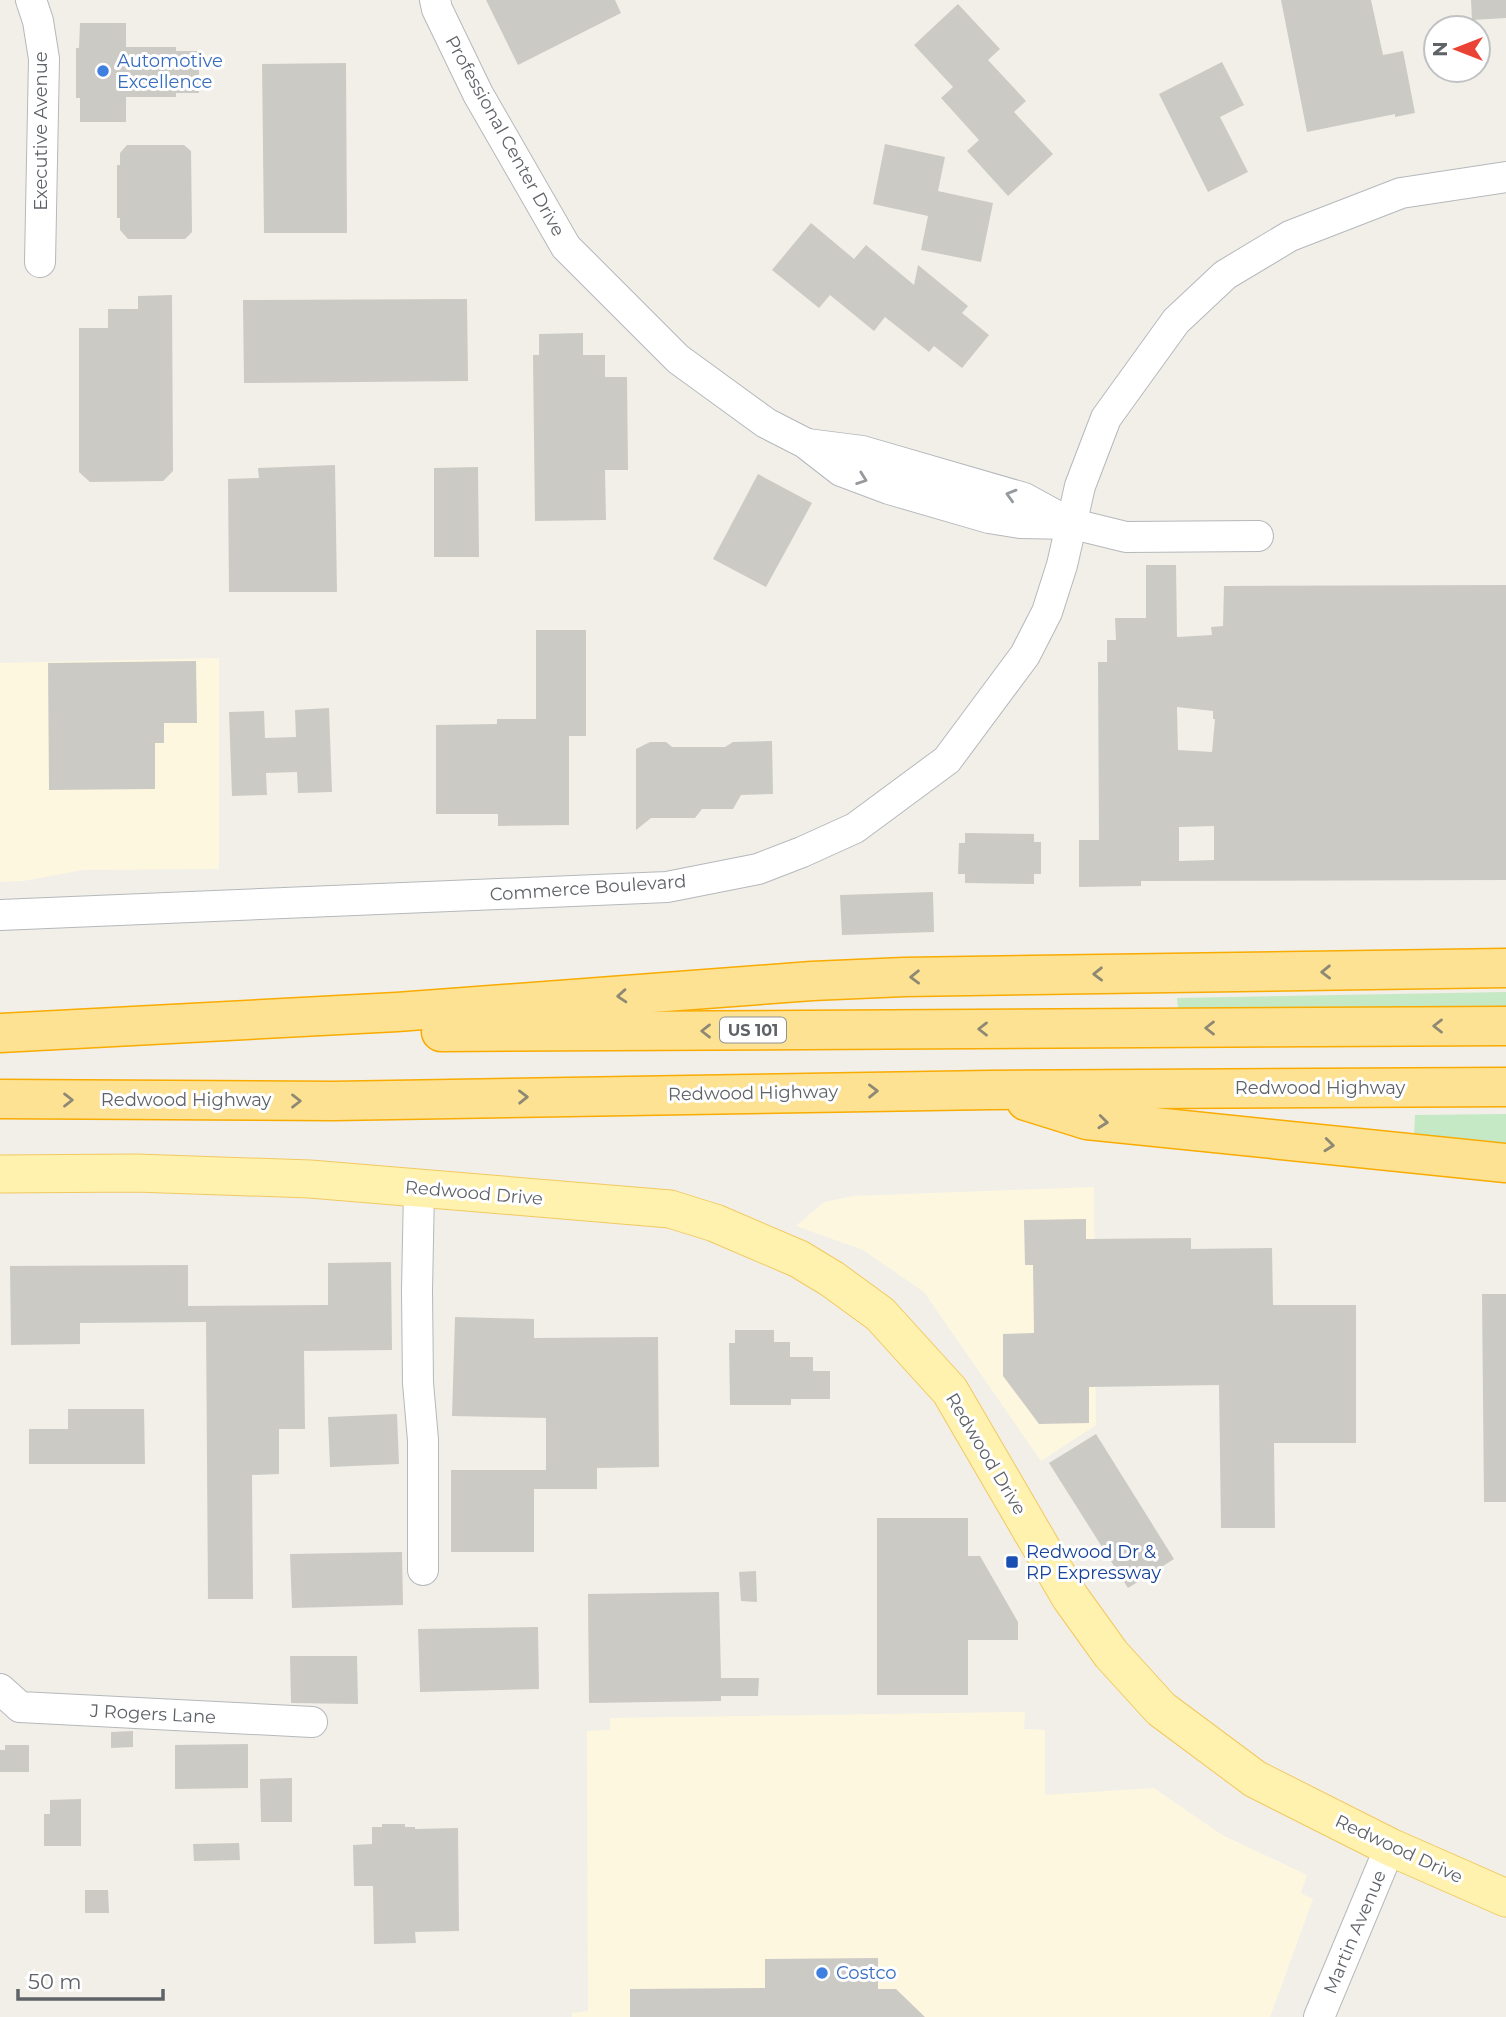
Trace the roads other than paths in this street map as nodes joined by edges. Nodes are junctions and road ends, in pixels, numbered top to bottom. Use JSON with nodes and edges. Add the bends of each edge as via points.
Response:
{"nodes":[{"id":1,"x":31,"y":0,"type":"edge"},
{"id":2,"x":433,"y":3,"type":"edge"},
{"id":3,"x":1506,"y":177,"type":"edge"},
{"id":4,"x":40,"y":262,"type":"dead end"},
{"id":5,"x":1073,"y":524,"type":"junction"},
{"id":6,"x":1258,"y":536,"type":"dead end"},
{"id":7,"x":0,"y":915,"type":"edge"},
{"id":8,"x":1506,"y":968,"type":"edge"},
{"id":9,"x":1506,"y":1026,"type":"edge"},
{"id":10,"x":0,"y":1034,"type":"edge"},
{"id":11,"x":1506,"y":1087,"type":"edge"},
{"id":12,"x":990,"y":1090,"type":"junction"},
{"id":13,"x":0,"y":1099,"type":"edge"},
{"id":14,"x":1506,"y":1163,"type":"edge"},
{"id":15,"x":0,"y":1174,"type":"edge"},
{"id":16,"x":419,"y":1189,"type":"junction"},
{"id":17,"x":423,"y":1570,"type":"dead end"},
{"id":18,"x":0,"y":1689,"type":"edge"},
{"id":19,"x":312,"y":1722,"type":"dead end"},
{"id":20,"x":1390,"y":1847,"type":"junction"},
{"id":21,"x":1506,"y":1898,"type":"edge"},
{"id":22,"x":1319,"y":2017,"type":"edge"}],
"edges":[{"from":1,"to":4,"type":"street","name":"Executive Avenue","via":[[44,58]]},
{"from":2,"to":5,"type":"street","name":"Professional Center Drive","via":[[478,93],[566,247],[678,359],[766,424],[805,443],[862,451],[1024,498]]},
{"from":3,"to":5,"type":"street","name":"Commerce Boulevard","via":[[1401,193],[1290,236],[1225,275],[1176,321],[1106,418],[1080,486]]},
{"from":5,"to":6,"type":"street","name":"Professional Center Drive","via":[[1126,537]]},
{"from":5,"to":7,"type":"street","name":"Commerce Boulevard","via":[[1047,612],[1025,655],[947,760],[855,828],[758,869],[667,887]]},
{"from":8,"to":10,"type":"highway","one_way":true,"via":[[812,981],[397,1012]]},
{"from":9,"to":10,"type":"highway","number":"US 101","one_way":true},
{"from":11,"to":12,"type":"highway","name":"Redwood Highway"},
{"from":13,"to":12,"type":"highway","name":"Redwood Highway","one_way":true,"via":[[334,1101]]},
{"from":12,"to":14,"type":"highway","one_way":true,"via":[[1087,1120]]},
{"from":15,"to":16,"type":"main road","name":"Redwood Drive","via":[[164,1173]]},
{"from":16,"to":17,"type":"street"},
{"from":16,"to":20,"type":"main road","name":"Redwood Drive","via":[[670,1209],[799,1259],[832,1279],[880,1314],[950,1391],[1070,1597],[1111,1654],[1161,1709],[1255,1779]]},
{"from":18,"to":19,"type":"street","name":"J Rogers Lane","via":[[19,1707]]},
{"from":20,"to":21,"type":"main road","name":"Redwood Drive"},
{"from":20,"to":22,"type":"street","name":"Martin Avenue"}]}
